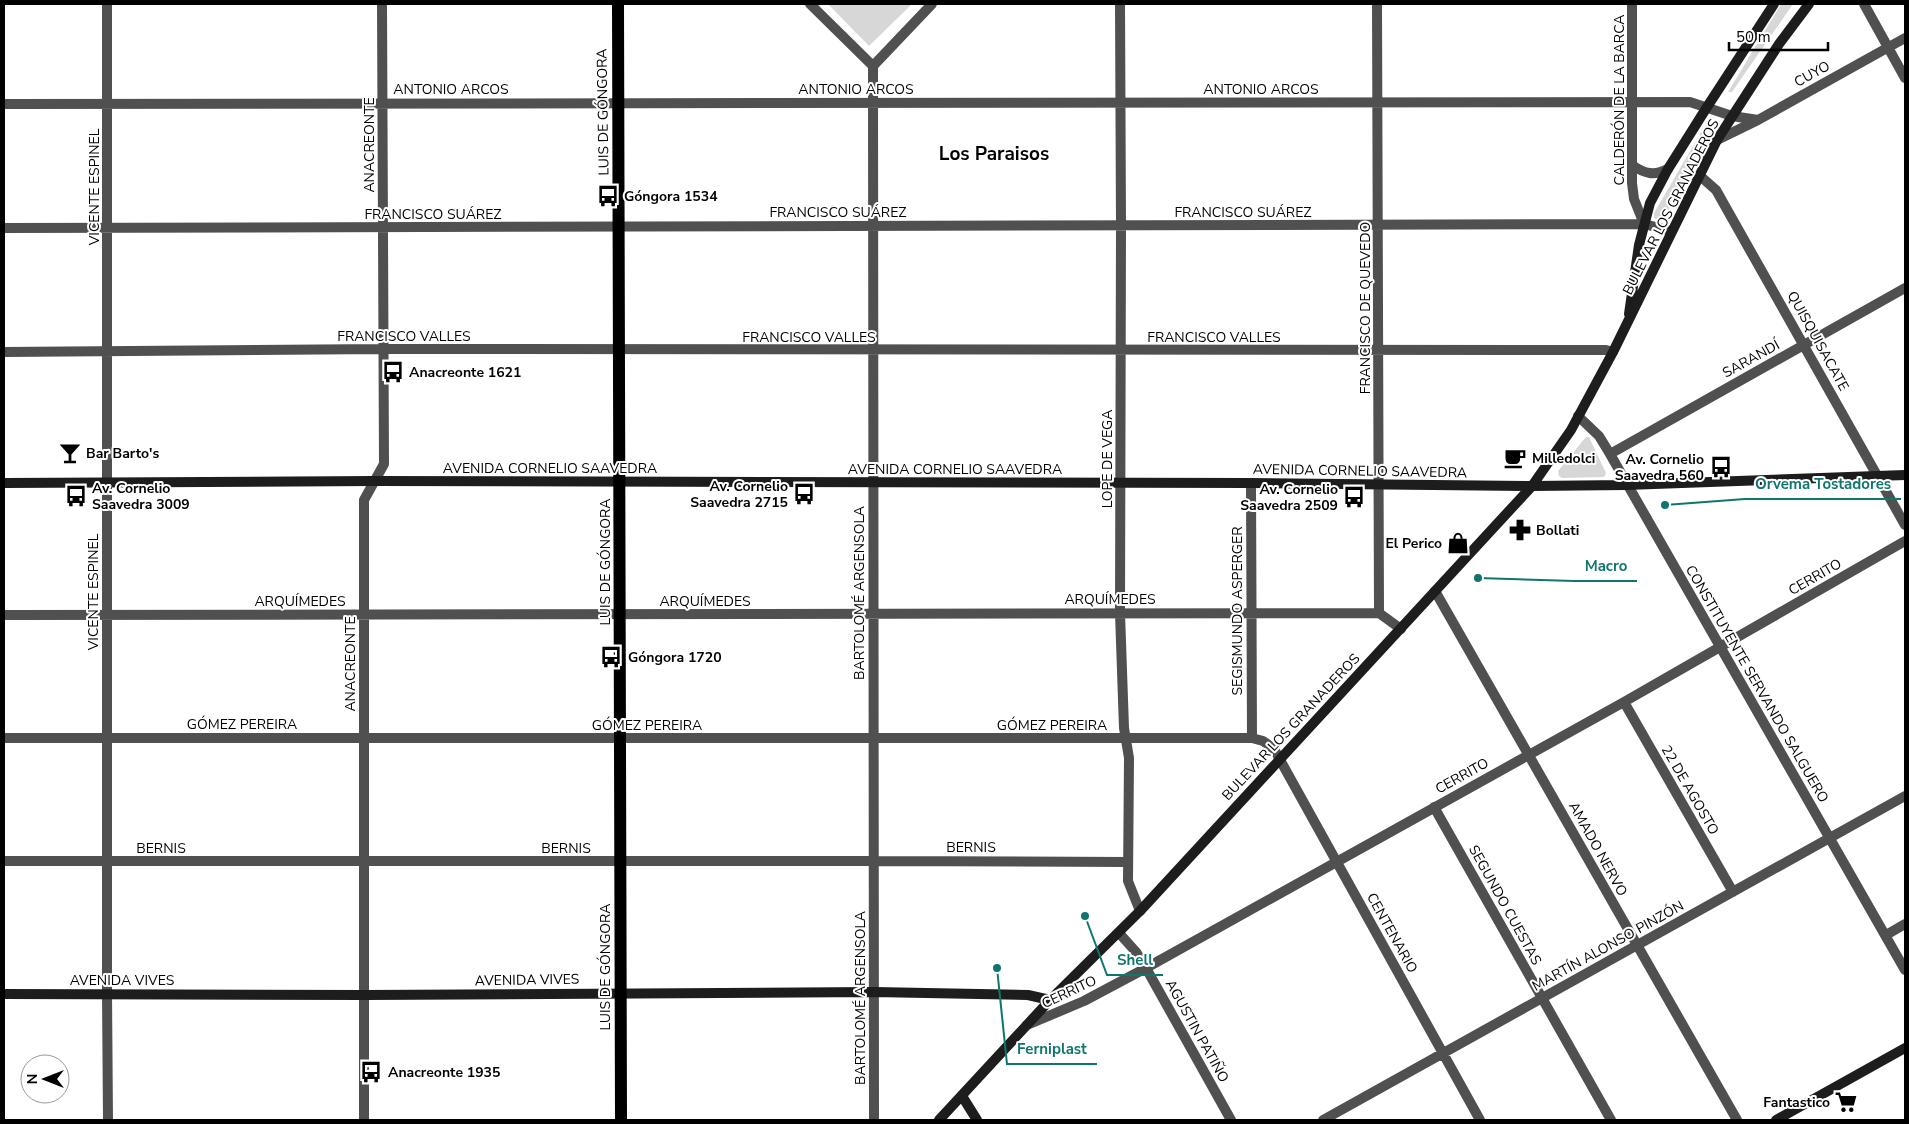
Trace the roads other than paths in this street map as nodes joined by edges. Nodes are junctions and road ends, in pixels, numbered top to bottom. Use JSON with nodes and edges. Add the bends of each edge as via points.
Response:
{"nodes":[{"id":1,"x":107,"y":4,"type":"edge"},
{"id":2,"x":382,"y":4,"type":"edge"},
{"id":3,"x":618,"y":4,"type":"edge"},
{"id":4,"x":810,"y":4,"type":"edge"},
{"id":5,"x":932,"y":4,"type":"edge"},
{"id":6,"x":1120,"y":4,"type":"edge"},
{"id":7,"x":1377,"y":4,"type":"edge"},
{"id":8,"x":1632,"y":4,"type":"edge"},
{"id":9,"x":1774,"y":4,"type":"edge"},
{"id":10,"x":1809,"y":4,"type":"edge"},
{"id":11,"x":1864,"y":4,"type":"edge"},
{"id":12,"x":1905,"y":38,"type":"edge"},
{"id":13,"x":1888,"y":47,"type":"junction"},
{"id":14,"x":873,"y":66,"type":"junction"},
{"id":15,"x":1905,"y":78,"type":"edge"},
{"id":16,"x":108,"y":102,"type":"junction"},
{"id":17,"x":383,"y":102,"type":"junction"},
{"id":18,"x":617,"y":102,"type":"junction"},
{"id":19,"x":1378,"y":102,"type":"junction"},
{"id":20,"x":1632,"y":102,"type":"junction"},
{"id":21,"x":873,"y":103,"type":"junction"},
{"id":22,"x":1120,"y":103,"type":"junction"},
{"id":23,"x":4,"y":104,"type":"edge"},
{"id":24,"x":1707,"y":107,"type":"junction"},
{"id":25,"x":1732,"y":116,"type":"junction"},
{"id":26,"x":1758,"y":120,"type":"junction"},
{"id":27,"x":1717,"y":140,"type":"junction"},
{"id":28,"x":1632,"y":165,"type":"junction"},
{"id":29,"x":1668,"y":169,"type":"junction"},
{"id":30,"x":1699,"y":176,"type":"junction"},
{"id":31,"x":1644,"y":224,"type":"junction"},
{"id":32,"x":872,"y":225,"type":"junction"},
{"id":33,"x":1379,"y":225,"type":"junction"},
{"id":34,"x":383,"y":227,"type":"junction"},
{"id":35,"x":1122,"y":227,"type":"junction"},
{"id":36,"x":4,"y":228,"type":"edge"},
{"id":37,"x":108,"y":228,"type":"junction"},
{"id":38,"x":620,"y":228,"type":"junction"},
{"id":39,"x":1671,"y":231,"type":"junction"},
{"id":40,"x":1905,"y":288,"type":"edge"},
{"id":41,"x":1628,"y":325,"type":"junction"},
{"id":42,"x":1805,"y":344,"type":"junction"},
{"id":43,"x":384,"y":349,"type":"junction"},
{"id":44,"x":619,"y":350,"type":"junction"},
{"id":45,"x":872,"y":350,"type":"junction"},
{"id":46,"x":1120,"y":351,"type":"junction"},
{"id":47,"x":1379,"y":351,"type":"junction"},
{"id":48,"x":4,"y":352,"type":"edge"},
{"id":49,"x":108,"y":352,"type":"junction"},
{"id":50,"x":1614,"y":352,"type":"junction"},
{"id":51,"x":1578,"y":416,"type":"junction"},
{"id":52,"x":1610,"y":454,"type":"junction"},
{"id":53,"x":1905,"y":475,"type":"edge"},
{"id":54,"x":1877,"y":476,"type":"junction"},
{"id":55,"x":374,"y":481,"type":"junction"},
{"id":56,"x":620,"y":482,"type":"junction"},
{"id":57,"x":4,"y":483,"type":"edge"},
{"id":58,"x":107,"y":483,"type":"junction"},
{"id":59,"x":872,"y":483,"type":"junction"},
{"id":60,"x":1121,"y":483,"type":"junction"},
{"id":61,"x":1251,"y":483,"type":"junction"},
{"id":62,"x":1378,"y":485,"type":"junction"},
{"id":63,"x":1626,"y":485,"type":"junction"},
{"id":64,"x":1532,"y":486,"type":"junction"},
{"id":65,"x":1905,"y":525,"type":"edge"},
{"id":66,"x":1905,"y":542,"type":"edge"},
{"id":67,"x":1435,"y":591,"type":"junction"},
{"id":68,"x":1250,"y":612,"type":"junction"},
{"id":69,"x":873,"y":613,"type":"junction"},
{"id":70,"x":1120,"y":613,"type":"junction"},
{"id":71,"x":1380,"y":613,"type":"junction"},
{"id":72,"x":4,"y":614,"type":"edge"},
{"id":73,"x":107,"y":614,"type":"junction"},
{"id":74,"x":364,"y":615,"type":"junction"},
{"id":75,"x":620,"y":615,"type":"junction"},
{"id":76,"x":1401,"y":629,"type":"junction"},
{"id":77,"x":1720,"y":646,"type":"junction"},
{"id":78,"x":1624,"y":702,"type":"junction"},
{"id":79,"x":873,"y":737,"type":"junction"},
{"id":80,"x":4,"y":738,"type":"edge"},
{"id":81,"x":107,"y":738,"type":"junction"},
{"id":82,"x":364,"y":738,"type":"junction"},
{"id":83,"x":1252,"y":738,"type":"junction"},
{"id":84,"x":620,"y":739,"type":"junction"},
{"id":85,"x":1125,"y":739,"type":"junction"},
{"id":86,"x":1529,"y":755,"type":"junction"},
{"id":87,"x":1280,"y":760,"type":"junction"},
{"id":88,"x":1905,"y":796,"type":"edge"},
{"id":89,"x":1434,"y":807,"type":"junction"},
{"id":90,"x":1830,"y":839,"type":"junction"},
{"id":91,"x":875,"y":860,"type":"junction"},
{"id":92,"x":4,"y":861,"type":"edge"},
{"id":93,"x":108,"y":861,"type":"junction"},
{"id":94,"x":620,"y":861,"type":"junction"},
{"id":95,"x":365,"y":862,"type":"junction"},
{"id":96,"x":1128,"y":862,"type":"junction"},
{"id":97,"x":1337,"y":862,"type":"junction"},
{"id":98,"x":1733,"y":892,"type":"junction"},
{"id":99,"x":1140,"y":911,"type":"junction"},
{"id":100,"x":1905,"y":924,"type":"edge"},
{"id":101,"x":1119,"y":933,"type":"junction"},
{"id":102,"x":1886,"y":935,"type":"junction"},
{"id":103,"x":1636,"y":945,"type":"junction"},
{"id":104,"x":1146,"y":968,"type":"junction"},
{"id":105,"x":1905,"y":970,"type":"edge"},
{"id":106,"x":620,"y":992,"type":"junction"},
{"id":107,"x":874,"y":992,"type":"junction"},
{"id":108,"x":4,"y":994,"type":"edge"},
{"id":109,"x":107,"y":994,"type":"junction"},
{"id":110,"x":365,"y":995,"type":"junction"},
{"id":111,"x":1542,"y":999,"type":"junction"},
{"id":112,"x":1050,"y":1000,"type":"junction"},
{"id":113,"x":1027,"y":1025,"type":"junction"},
{"id":114,"x":1905,"y":1048,"type":"edge"},
{"id":115,"x":1443,"y":1054,"type":"junction"},
{"id":116,"x":962,"y":1096,"type":"junction"},
{"id":117,"x":108,"y":1120,"type":"edge"},
{"id":118,"x":364,"y":1120,"type":"edge"},
{"id":119,"x":621,"y":1120,"type":"edge"},
{"id":120,"x":874,"y":1120,"type":"edge"},
{"id":121,"x":939,"y":1120,"type":"edge"},
{"id":122,"x":977,"y":1120,"type":"edge"},
{"id":123,"x":1231,"y":1120,"type":"edge"},
{"id":124,"x":1323,"y":1120,"type":"edge"},
{"id":125,"x":1480,"y":1120,"type":"edge"},
{"id":126,"x":1610,"y":1120,"type":"edge"},
{"id":127,"x":1737,"y":1120,"type":"edge"},
{"id":128,"x":1776,"y":1120,"type":"edge"}],
"edges":[{"from":1,"to":16,"type":"street","name":"VICENTE ESPINEL"},
{"from":2,"to":17,"type":"street","name":"ANACREONTE"},
{"from":3,"to":18,"type":"main road","name":"LUIS DE GÓNGORA"},
{"from":4,"to":14,"type":"street"},
{"from":5,"to":14,"type":"street"},
{"from":6,"to":22,"type":"street","name":"LOPE DE VEGA"},
{"from":7,"to":19,"type":"street","name":"FRANCISCO DE QUEVEDO"},
{"from":8,"to":20,"type":"street","name":"CALDERÓN DE LA BARCA"},
{"from":9,"to":24,"type":"main road","name":"BULEVAR LOS GRANADEROS"},
{"from":10,"to":25,"type":"main road","name":"BULEVAR LOS GRANADEROS"},
{"from":11,"to":13,"type":"street"},
{"from":12,"to":13,"type":"street","name":"CUYO"},
{"from":13,"to":15,"type":"street"},
{"from":13,"to":26,"type":"street","name":"CUYO"},
{"from":14,"to":21,"type":"street","name":"BARTOLOMÉ ARGENSOLA"},
{"from":16,"to":17,"type":"street","name":"ANTONIO ARCOS"},
{"from":16,"to":23,"type":"street","name":"ANTONIO ARCOS"},
{"from":16,"to":37,"type":"street","name":"VICENTE ESPINEL"},
{"from":17,"to":18,"type":"street","name":"ANTONIO ARCOS"},
{"from":17,"to":34,"type":"street","name":"ANACREONTE"},
{"from":18,"to":21,"type":"street","name":"ANTONIO ARCOS"},
{"from":18,"to":38,"type":"main road","name":"LUIS DE GÓNGORA"},
{"from":19,"to":20,"type":"street","name":"ANTONIO ARCOS"},
{"from":19,"to":22,"type":"street","name":"ANTONIO ARCOS"},
{"from":19,"to":33,"type":"street","name":"FRANCISCO DE QUEVEDO"},
{"from":20,"to":24,"type":"street","name":"ANTONIO ARCOS","via":[[1690,102]]},
{"from":20,"to":28,"type":"street","name":"CALDERÓN DE LA BARCA"},
{"from":21,"to":22,"type":"street","name":"ANTONIO ARCOS"},
{"from":21,"to":32,"type":"street","name":"BARTOLOMÉ ARGENSOLA"},
{"from":22,"to":35,"type":"street","name":"LOPE DE VEGA"},
{"from":24,"to":25,"type":"street"},
{"from":24,"to":29,"type":"main road","name":"BULEVAR LOS GRANADEROS"},
{"from":25,"to":26,"type":"street"},
{"from":25,"to":27,"type":"main road","name":"BULEVAR LOS GRANADEROS"},
{"from":26,"to":27,"type":"street","name":"CUYO"},
{"from":27,"to":30,"type":"main road","name":"BULEVAR LOS GRANADEROS"},
{"from":28,"to":29,"type":"street","via":[[1655,174]]},
{"from":28,"to":31,"type":"street","name":"CALDERÓN DE LA BARCA","via":[[1634,199]]},
{"from":29,"to":31,"type":"main road","name":"BULEVAR LOS GRANADEROS","via":[[1650,203]]},
{"from":30,"to":39,"type":"main road","name":"BULEVAR LOS GRANADEROS"},
{"from":30,"to":42,"type":"street","name":"QUISQUISACATE","via":[[1716,190]]},
{"from":31,"to":33,"type":"street","name":"FRANCISCO SUÁREZ"},
{"from":31,"to":39,"type":"street","name":"FRANCISCO SUÁREZ"},
{"from":31,"to":41,"type":"main road","name":"BULEVAR LOS GRANADEROS"},
{"from":32,"to":35,"type":"street","name":"FRANCISCO SUÁREZ"},
{"from":32,"to":38,"type":"street","name":"FRANCISCO SUÁREZ"},
{"from":32,"to":45,"type":"street","name":"BARTOLOMÉ ARGENSOLA"},
{"from":33,"to":35,"type":"street","name":"FRANCISCO SUÁREZ"},
{"from":33,"to":47,"type":"street","name":"FRANCISCO DE QUEVEDO"},
{"from":34,"to":37,"type":"street","name":"FRANCISCO SUÁREZ"},
{"from":34,"to":38,"type":"street","name":"FRANCISCO SUÁREZ"},
{"from":34,"to":43,"type":"street","name":"ANACREONTE"},
{"from":35,"to":46,"type":"street","name":"LOPE DE VEGA"},
{"from":36,"to":37,"type":"street","name":"FRANCISCO SUÁREZ"},
{"from":37,"to":49,"type":"street","name":"VICENTE ESPINEL"},
{"from":38,"to":44,"type":"main road","name":"LUIS DE GÓNGORA"},
{"from":39,"to":41,"type":"main road","name":"BULEVAR LOS GRANADEROS"},
{"from":40,"to":42,"type":"street","name":"SARANDÍ"},
{"from":41,"to":50,"type":"main road","name":"BULEVAR LOS GRANADEROS"},
{"from":42,"to":52,"type":"street","name":"SARANDÍ"},
{"from":42,"to":54,"type":"street","name":"QUISQUISACATE"},
{"from":43,"to":44,"type":"street","name":"FRANCISCO VALLES"},
{"from":43,"to":49,"type":"street","name":"FRANCISCO VALLES"},
{"from":43,"to":55,"type":"street","name":"ANACREONTE","via":[[384,464]]},
{"from":44,"to":45,"type":"street","name":"FRANCISCO VALLES"},
{"from":44,"to":56,"type":"main road","name":"LUIS DE GÓNGORA"},
{"from":45,"to":46,"type":"street","name":"FRANCISCO VALLES"},
{"from":45,"to":59,"type":"street","name":"BARTOLOMÉ ARGENSOLA"},
{"from":46,"to":47,"type":"street","name":"FRANCISCO VALLES"},
{"from":46,"to":60,"type":"street","name":"LOPE DE VEGA"},
{"from":47,"to":50,"type":"street","name":"FRANCISCO VALLES"},
{"from":47,"to":62,"type":"street","name":"FRANCISCO DE QUEVEDO"},
{"from":48,"to":49,"type":"street","name":"FRANCISCO VALLES"},
{"from":49,"to":58,"type":"street","name":"VICENTE ESPINEL"},
{"from":50,"to":51,"type":"main road","name":"BULEVAR LOS GRANADEROS"},
{"from":51,"to":52,"type":"street","name":"CONSTITUYENTE SERVANDO SALGUERO","via":[[1599,436]]},
{"from":51,"to":64,"type":"main road","name":"BULEVAR LOS GRANADEROS"},
{"from":52,"to":63,"type":"street","name":"CONSTITUYENTE SERVANDO SALGUERO"},
{"from":53,"to":54,"type":"main road","name":"AVENIDA CORNELIO SAAVEDRA"},
{"from":54,"to":63,"type":"main road","name":"AVENIDA CORNELIO SAAVEDRA"},
{"from":54,"to":65,"type":"street","name":"QUISQUISACATE"},
{"from":55,"to":56,"type":"main road","name":"AVENIDA CORNELIO SAAVEDRA"},
{"from":55,"to":58,"type":"main road","name":"AVENIDA CORNELIO SAAVEDRA"},
{"from":55,"to":74,"type":"street","name":"ANACREONTE","via":[[364,500]]},
{"from":56,"to":59,"type":"main road","name":"AVENIDA CORNELIO SAAVEDRA"},
{"from":56,"to":75,"type":"main road","name":"LUIS DE GÓNGORA"},
{"from":57,"to":58,"type":"main road","name":"AVENIDA CORNELIO SAAVEDRA"},
{"from":58,"to":73,"type":"street","name":"VICENTE ESPINEL"},
{"from":59,"to":60,"type":"main road","name":"AVENIDA CORNELIO SAAVEDRA"},
{"from":59,"to":69,"type":"street","name":"BARTOLOMÉ ARGENSOLA"},
{"from":60,"to":61,"type":"main road","name":"AVENIDA CORNELIO SAAVEDRA"},
{"from":60,"to":70,"type":"street","name":"LOPE DE VEGA"},
{"from":61,"to":62,"type":"main road","name":"AVENIDA CORNELIO SAAVEDRA"},
{"from":61,"to":68,"type":"street","name":"SEGISMUNDO ASPERGER"},
{"from":62,"to":64,"type":"main road","name":"AVENIDA CORNELIO SAAVEDRA"},
{"from":62,"to":71,"type":"street","name":"FRANCISCO DE QUEVEDO"},
{"from":63,"to":64,"type":"main road","name":"AVENIDA CORNELIO SAAVEDRA"},
{"from":63,"to":77,"type":"street","name":"CONSTITUYENTE SERVANDO SALGUERO"},
{"from":64,"to":67,"type":"main road","name":"BULEVAR LOS GRANADEROS"},
{"from":66,"to":77,"type":"street","name":"CERRITO"},
{"from":67,"to":76,"type":"main road","name":"BULEVAR LOS GRANADEROS"},
{"from":67,"to":86,"type":"street","name":"AMADO NERVO"},
{"from":68,"to":70,"type":"street","name":"ARQUÍMEDES"},
{"from":68,"to":71,"type":"street","name":"ARQUÍMEDES"},
{"from":68,"to":83,"type":"street","name":"SEGISMUNDO ASPERGER"},
{"from":69,"to":70,"type":"street","name":"ARQUÍMEDES"},
{"from":69,"to":75,"type":"street","name":"ARQUÍMEDES"},
{"from":69,"to":79,"type":"street","name":"BARTOLOMÉ ARGENSOLA"},
{"from":70,"to":85,"type":"street","name":"LOPE DE VEGA"},
{"from":71,"to":76,"type":"street"},
{"from":72,"to":73,"type":"street","name":"ARQUÍMEDES"},
{"from":73,"to":74,"type":"street","name":"ARQUÍMEDES"},
{"from":73,"to":81,"type":"street","name":"VICENTE ESPINEL"},
{"from":74,"to":75,"type":"street","name":"ARQUÍMEDES"},
{"from":74,"to":82,"type":"street","name":"ANACREONTE"},
{"from":75,"to":84,"type":"main road","name":"LUIS DE GÓNGORA"},
{"from":76,"to":87,"type":"main road","name":"BULEVAR LOS GRANADEROS"},
{"from":77,"to":78,"type":"street","name":"CERRITO"},
{"from":77,"to":90,"type":"street","name":"CONSTITUYENTE SERVANDO SALGUERO"},
{"from":78,"to":86,"type":"street","name":"CERRITO"},
{"from":78,"to":98,"type":"street","name":"22 DE AGOSTO"},
{"from":79,"to":84,"type":"street","name":"GÓMEZ PEREIRA"},
{"from":79,"to":85,"type":"street","name":"GÓMEZ PEREIRA"},
{"from":79,"to":91,"type":"street","name":"BARTOLOMÉ ARGENSOLA"},
{"from":80,"to":81,"type":"street","name":"GÓMEZ PEREIRA"},
{"from":81,"to":82,"type":"street","name":"GÓMEZ PEREIRA"},
{"from":81,"to":93,"type":"street","name":"VICENTE ESPINEL"},
{"from":82,"to":84,"type":"street","name":"GÓMEZ PEREIRA"},
{"from":82,"to":95,"type":"street","name":"ANACREONTE"},
{"from":83,"to":85,"type":"street","name":"GÓMEZ PEREIRA"},
{"from":83,"to":87,"type":"street","name":"GÓMEZ PEREIRA","via":[[1270,744]]},
{"from":84,"to":94,"type":"main road","name":"LUIS DE GÓNGORA"},
{"from":85,"to":96,"type":"street","name":"LOPE DE VEGA","via":[[1129,758]]},
{"from":86,"to":89,"type":"street","name":"CERRITO"},
{"from":86,"to":103,"type":"street","name":"AMADO NERVO"},
{"from":87,"to":97,"type":"street","name":"CENTENARIO"},
{"from":87,"to":99,"type":"main road","name":"BULEVAR LOS GRANADEROS"},
{"from":88,"to":90,"type":"street","name":"MARTÍN ALONSO PINZÓN"},
{"from":89,"to":97,"type":"street","name":"CERRITO"},
{"from":89,"to":111,"type":"street","name":"SEGUNDO CUESTAS"},
{"from":90,"to":98,"type":"street","name":"MARTÍN ALONSO PINZÓN"},
{"from":90,"to":102,"type":"street","name":"CONSTITUYENTE SERVANDO SALGUERO"},
{"from":91,"to":94,"type":"street","name":"BERNIS"},
{"from":91,"to":96,"type":"street","name":"BERNIS"},
{"from":91,"to":107,"type":"street","name":"BARTOLOMÉ ARGENSOLA"},
{"from":92,"to":93,"type":"street","name":"BERNIS"},
{"from":93,"to":95,"type":"street","name":"BERNIS"},
{"from":93,"to":109,"type":"street","name":"VICENTE ESPINEL"},
{"from":94,"to":95,"type":"street","name":"BERNIS"},
{"from":94,"to":106,"type":"main road","name":"LUIS DE GÓNGORA"},
{"from":95,"to":110,"type":"street","name":"ANACREONTE"},
{"from":96,"to":99,"type":"street","name":"LOPE DE VEGA","via":[[1130,886]]},
{"from":97,"to":104,"type":"street","name":"CERRITO"},
{"from":97,"to":115,"type":"street","name":"CENTENARIO"},
{"from":98,"to":103,"type":"street","name":"MARTÍN ALONSO PINZÓN"},
{"from":99,"to":101,"type":"main road","name":"BULEVAR LOS GRANADEROS"},
{"from":100,"to":102,"type":"street"},
{"from":101,"to":104,"type":"street","name":"AGUSTIN PATIÑO"},
{"from":101,"to":112,"type":"main road","name":"BULEVAR LOS GRANADEROS"},
{"from":102,"to":105,"type":"street","name":"CONSTITUYENTE SERVANDO SALGUERO"},
{"from":103,"to":111,"type":"street","name":"MARTÍN ALONSO PINZÓN"},
{"from":103,"to":127,"type":"street","name":"AMADO NERVO"},
{"from":104,"to":113,"type":"street","name":"CERRITO","via":[[1084,1002]]},
{"from":104,"to":123,"type":"street","name":"AGUSTIN PATIÑO"},
{"from":106,"to":107,"type":"main road","name":"AVENIDA VIVES"},
{"from":106,"to":110,"type":"main road","name":"AVENIDA VIVES"},
{"from":106,"to":119,"type":"main road","name":"LUIS DE GÓNGORA"},
{"from":107,"to":112,"type":"main road","name":"AVENIDA VIVES","via":[[1028,994]]},
{"from":107,"to":120,"type":"street","name":"BARTOLOMÉ ARGENSOLA"},
{"from":108,"to":109,"type":"main road","name":"AVENIDA VIVES"},
{"from":109,"to":110,"type":"main road","name":"AVENIDA VIVES"},
{"from":109,"to":117,"type":"street","name":"VICENTE ESPINEL"},
{"from":110,"to":118,"type":"street","name":"ANACREONTE"},
{"from":111,"to":115,"type":"street","name":"MARTÍN ALONSO PINZÓN"},
{"from":111,"to":126,"type":"street","name":"SEGUNDO CUESTAS"},
{"from":112,"to":113,"type":"main road","name":"BULEVAR LOS GRANADEROS"},
{"from":113,"to":116,"type":"main road","name":"BULEVAR LOS GRANADEROS"},
{"from":114,"to":128,"type":"main road"},
{"from":115,"to":124,"type":"street","name":"MARTÍN ALONSO PINZÓN"},
{"from":115,"to":125,"type":"street","name":"CENTENARIO"},
{"from":116,"to":121,"type":"main road","name":"BULEVAR LOS GRANADEROS"},
{"from":116,"to":122,"type":"main road"}]}
